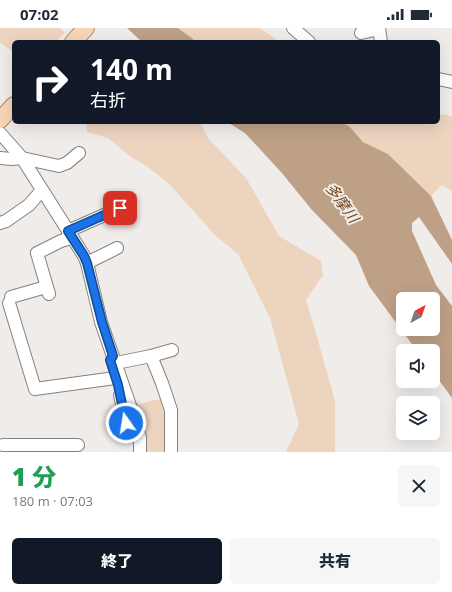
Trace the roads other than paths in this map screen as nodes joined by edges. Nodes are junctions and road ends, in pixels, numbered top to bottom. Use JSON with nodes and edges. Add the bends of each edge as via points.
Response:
{"nodes":[{"id":1,"x":86,"y":28,"type":"edge"},
{"id":2,"x":293,"y":28,"type":"edge"},
{"id":3,"x":379,"y":28,"type":"edge"},
{"id":4,"x":361,"y":33,"type":"dead end"},
{"id":5,"x":75,"y":40,"type":"edge"},
{"id":6,"x":307,"y":40,"type":"edge"},
{"id":7,"x":380,"y":40,"type":"edge"},
{"id":8,"x":440,"y":79,"type":"edge"},
{"id":9,"x":452,"y":82,"type":"edge"},
{"id":10,"x":12,"y":107,"type":"edge"},
{"id":11,"x":0,"y":120,"type":"edge"},
{"id":12,"x":0,"y":133,"type":"edge"},
{"id":13,"x":79,"y":153,"type":"dead end"},
{"id":14,"x":0,"y":158,"type":"edge"},
{"id":15,"x":22,"y":158,"type":"junction"},
{"id":16,"x":42,"y":190,"type":"junction"},
{"id":17,"x":120,"y":208,"type":"dead end"},
{"id":18,"x":0,"y":223,"type":"edge"},
{"id":19,"x":69,"y":234,"type":"junction"},
{"id":20,"x":117,"y":248,"type":"dead end"},
{"id":21,"x":87,"y":263,"type":"junction"},
{"id":22,"x":172,"y":350,"type":"dead end"},
{"id":23,"x":151,"y":356,"type":"junction"},
{"id":24,"x":115,"y":359,"type":"junction"},
{"id":25,"x":115,"y":378,"type":"junction"},
{"id":26,"x":126,"y":423,"type":"dead end"},
{"id":27,"x":2,"y":444,"type":"edge"},
{"id":28,"x":78,"y":445,"type":"dead end"},
{"id":29,"x":63,"y":449,"type":"edge"},
{"id":30,"x":140,"y":452,"type":"edge"},
{"id":31,"x":170,"y":452,"type":"edge"}],
"edges":[{"from":1,"to":5,"type":"main road"},
{"from":2,"to":6,"type":"street"},
{"from":3,"to":4,"type":"street"},
{"from":3,"to":7,"type":"street"},
{"from":8,"to":9,"type":"street"},
{"from":10,"to":11,"type":"main road"},
{"from":12,"to":15,"type":"street"},
{"from":13,"to":15,"type":"street","via":[[59,166]]},
{"from":14,"to":15,"type":"street"},
{"from":15,"to":16,"type":"street"},
{"from":16,"to":18,"type":"street","via":[[29,205]]},
{"from":16,"to":19,"type":"street"},
{"from":17,"to":19,"type":"street"},
{"from":19,"to":21,"type":"street"},
{"from":19,"to":25,"type":"street","via":[[37,253],[48,291],[10,300],[35,389]]},
{"from":20,"to":21,"type":"street"},
{"from":21,"to":24,"type":"street","via":[[102,322]]},
{"from":22,"to":23,"type":"street"},
{"from":23,"to":24,"type":"street"},
{"from":23,"to":31,"type":"street","via":[[171,410]]},
{"from":24,"to":25,"type":"street","via":[[110,360]]},
{"from":24,"to":30,"type":"street","via":[[140,438]]},
{"from":25,"to":26,"type":"street"},
{"from":27,"to":29,"type":"street"},
{"from":28,"to":29,"type":"street"}]}
